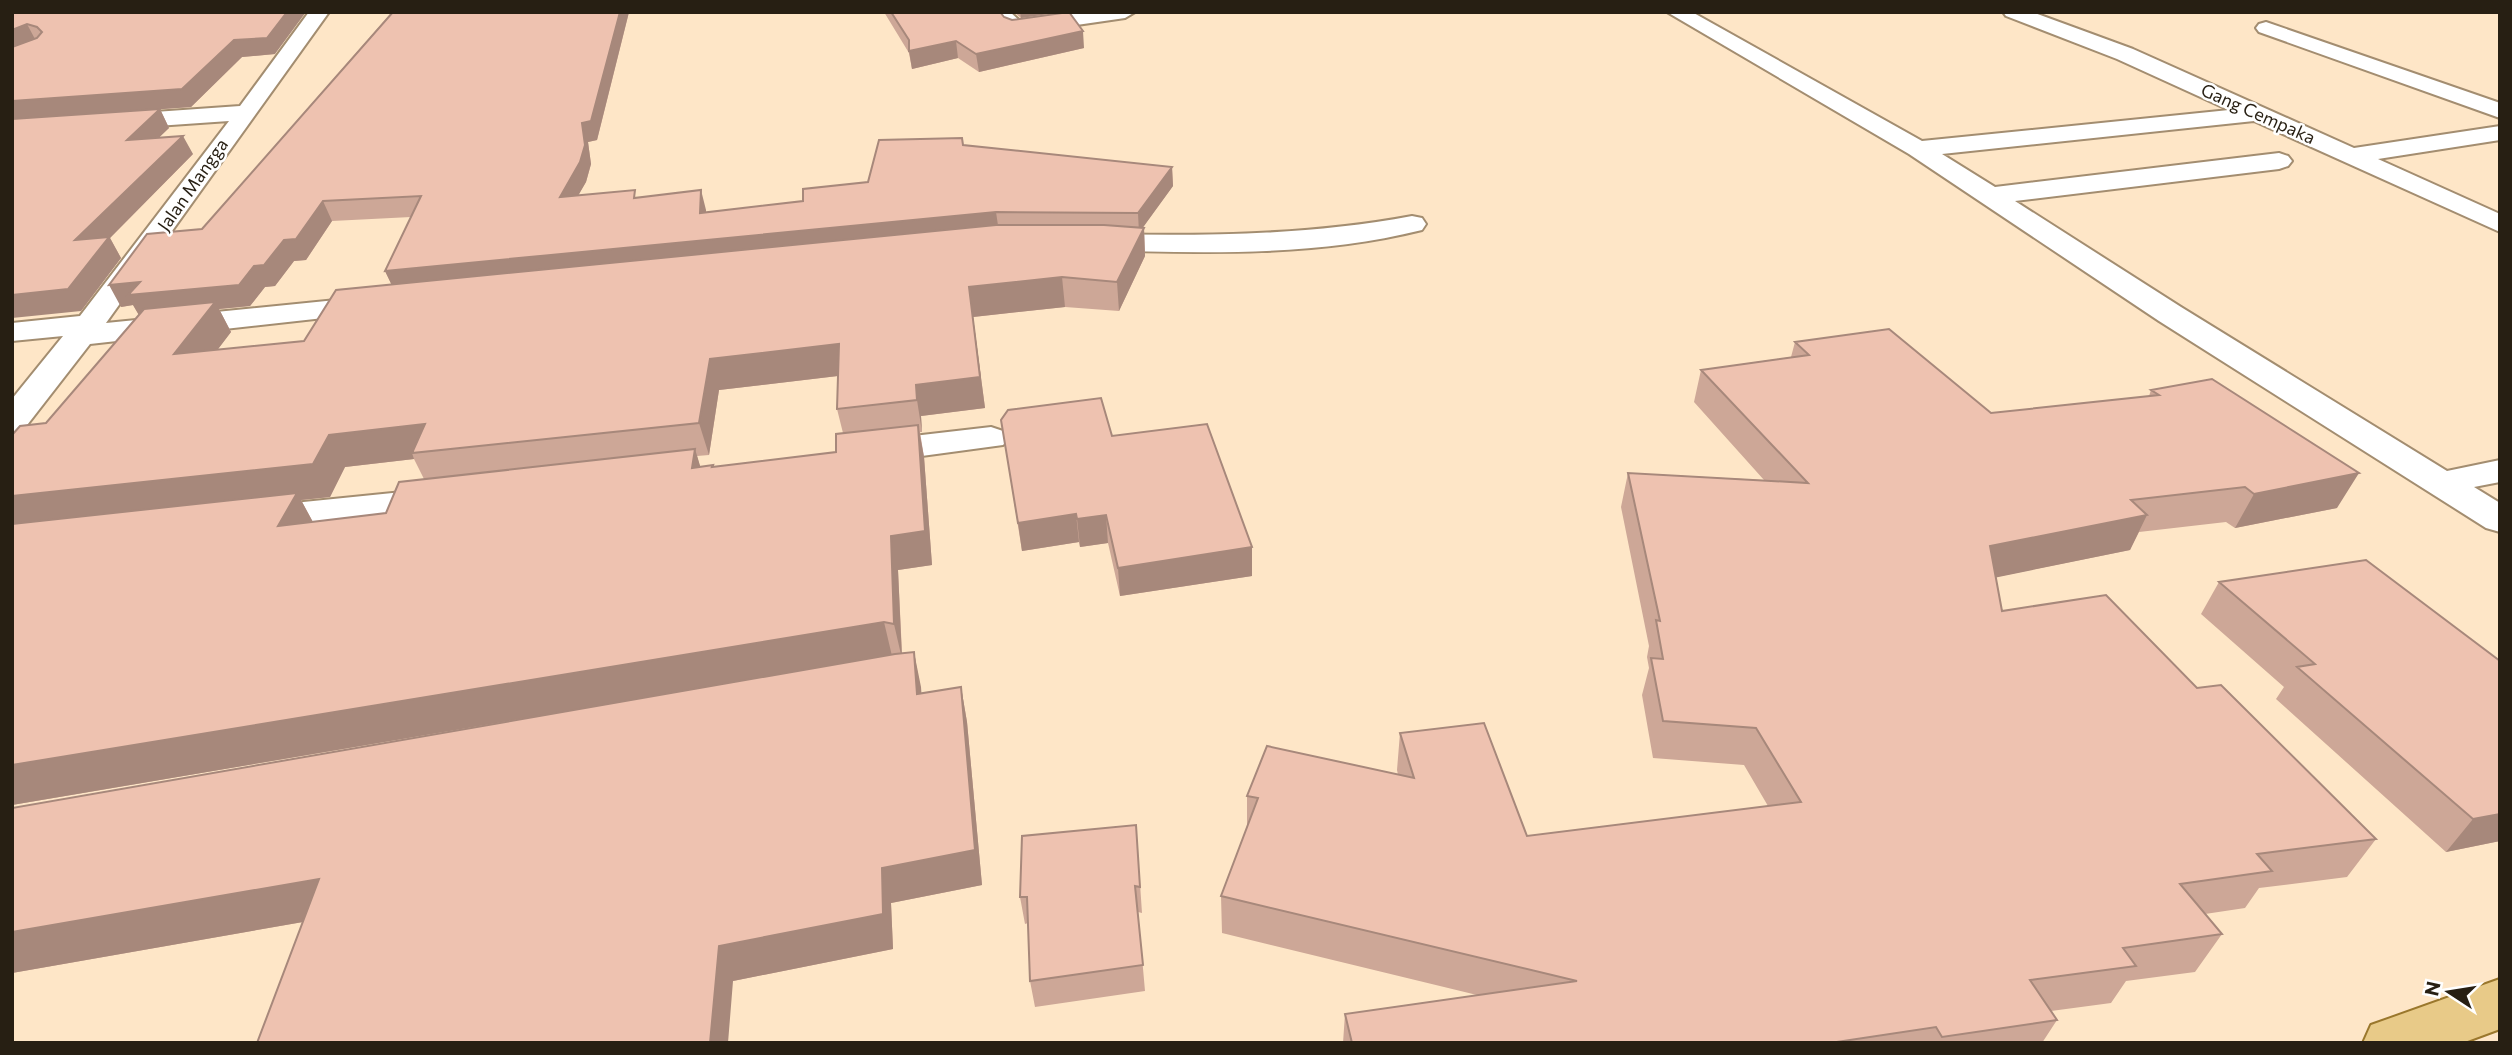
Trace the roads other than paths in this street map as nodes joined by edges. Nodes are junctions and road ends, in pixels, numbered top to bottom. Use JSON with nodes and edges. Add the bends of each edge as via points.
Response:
{"nodes":[{"id":1,"x":319,"y":12,"type":"edge"},
{"id":2,"x":998,"y":12,"type":"edge"},
{"id":3,"x":1125,"y":12,"type":"edge"},
{"id":4,"x":1677,"y":12,"type":"edge"},
{"id":5,"x":2013,"y":12,"type":"edge"},
{"id":6,"x":2266,"y":28,"type":"dead end"},
{"id":7,"x":2500,"y":111,"type":"edge"},
{"id":8,"x":246,"y":113,"type":"junction"},
{"id":9,"x":2258,"y":113,"type":"junction"},
{"id":10,"x":12,"y":129,"type":"edge"},
{"id":11,"x":2500,"y":133,"type":"edge"},
{"id":12,"x":1918,"y":149,"type":"junction"},
{"id":13,"x":2353,"y":156,"type":"junction"},
{"id":14,"x":2279,"y":161,"type":"dead end"},
{"id":15,"x":1990,"y":196,"type":"junction"},
{"id":16,"x":1412,"y":224,"type":"dead end"},
{"id":17,"x":2500,"y":224,"type":"edge"},
{"id":18,"x":1066,"y":241,"type":"edge"},
{"id":19,"x":408,"y":302,"type":"edge"},
{"id":20,"x":87,"y":329,"type":"junction"},
{"id":21,"x":12,"y":332,"type":"edge"},
{"id":22,"x":12,"y":422,"type":"edge"},
{"id":23,"x":991,"y":438,"type":"dead end"},
{"id":24,"x":839,"y":455,"type":"edge"},
{"id":25,"x":2500,"y":471,"type":"edge"},
{"id":26,"x":2442,"y":483,"type":"junction"},
{"id":27,"x":481,"y":495,"type":"edge"},
{"id":28,"x":2500,"y":520,"type":"edge"},
{"id":29,"x":219,"y":523,"type":"edge"},
{"id":30,"x":2500,"y":1004,"type":"edge"},
{"id":31,"x":2391,"y":1043,"type":"edge"}],
"edges":[{"from":1,"to":8,"type":"street","name":"Jalan Mangga"},
{"from":2,"to":3,"type":"street","via":[[1015,28]]},
{"from":4,"to":12,"type":"street"},
{"from":5,"to":9,"type":"street","name":"Gang Cempaka","via":[[2126,54]]},
{"from":6,"to":7,"type":"street"},
{"from":8,"to":10,"type":"street"},
{"from":8,"to":20,"type":"street","name":"Jalan Mangga"},
{"from":9,"to":12,"type":"street"},
{"from":9,"to":13,"type":"street","name":"Gang Cempaka"},
{"from":11,"to":13,"type":"street"},
{"from":12,"to":15,"type":"street"},
{"from":13,"to":17,"type":"street","name":"Gang Cempaka"},
{"from":14,"to":15,"type":"street"},
{"from":15,"to":26,"type":"street"},
{"from":16,"to":18,"type":"street","via":[[1265,244]]},
{"from":19,"to":20,"type":"street"},
{"from":20,"to":21,"type":"street"},
{"from":20,"to":22,"type":"street","name":"Jalan Mangga"},
{"from":23,"to":24,"type":"street"},
{"from":25,"to":26,"type":"street"},
{"from":26,"to":28,"type":"street"},
{"from":27,"to":29,"type":"street"},
{"from":30,"to":31,"type":"main road"}]}
